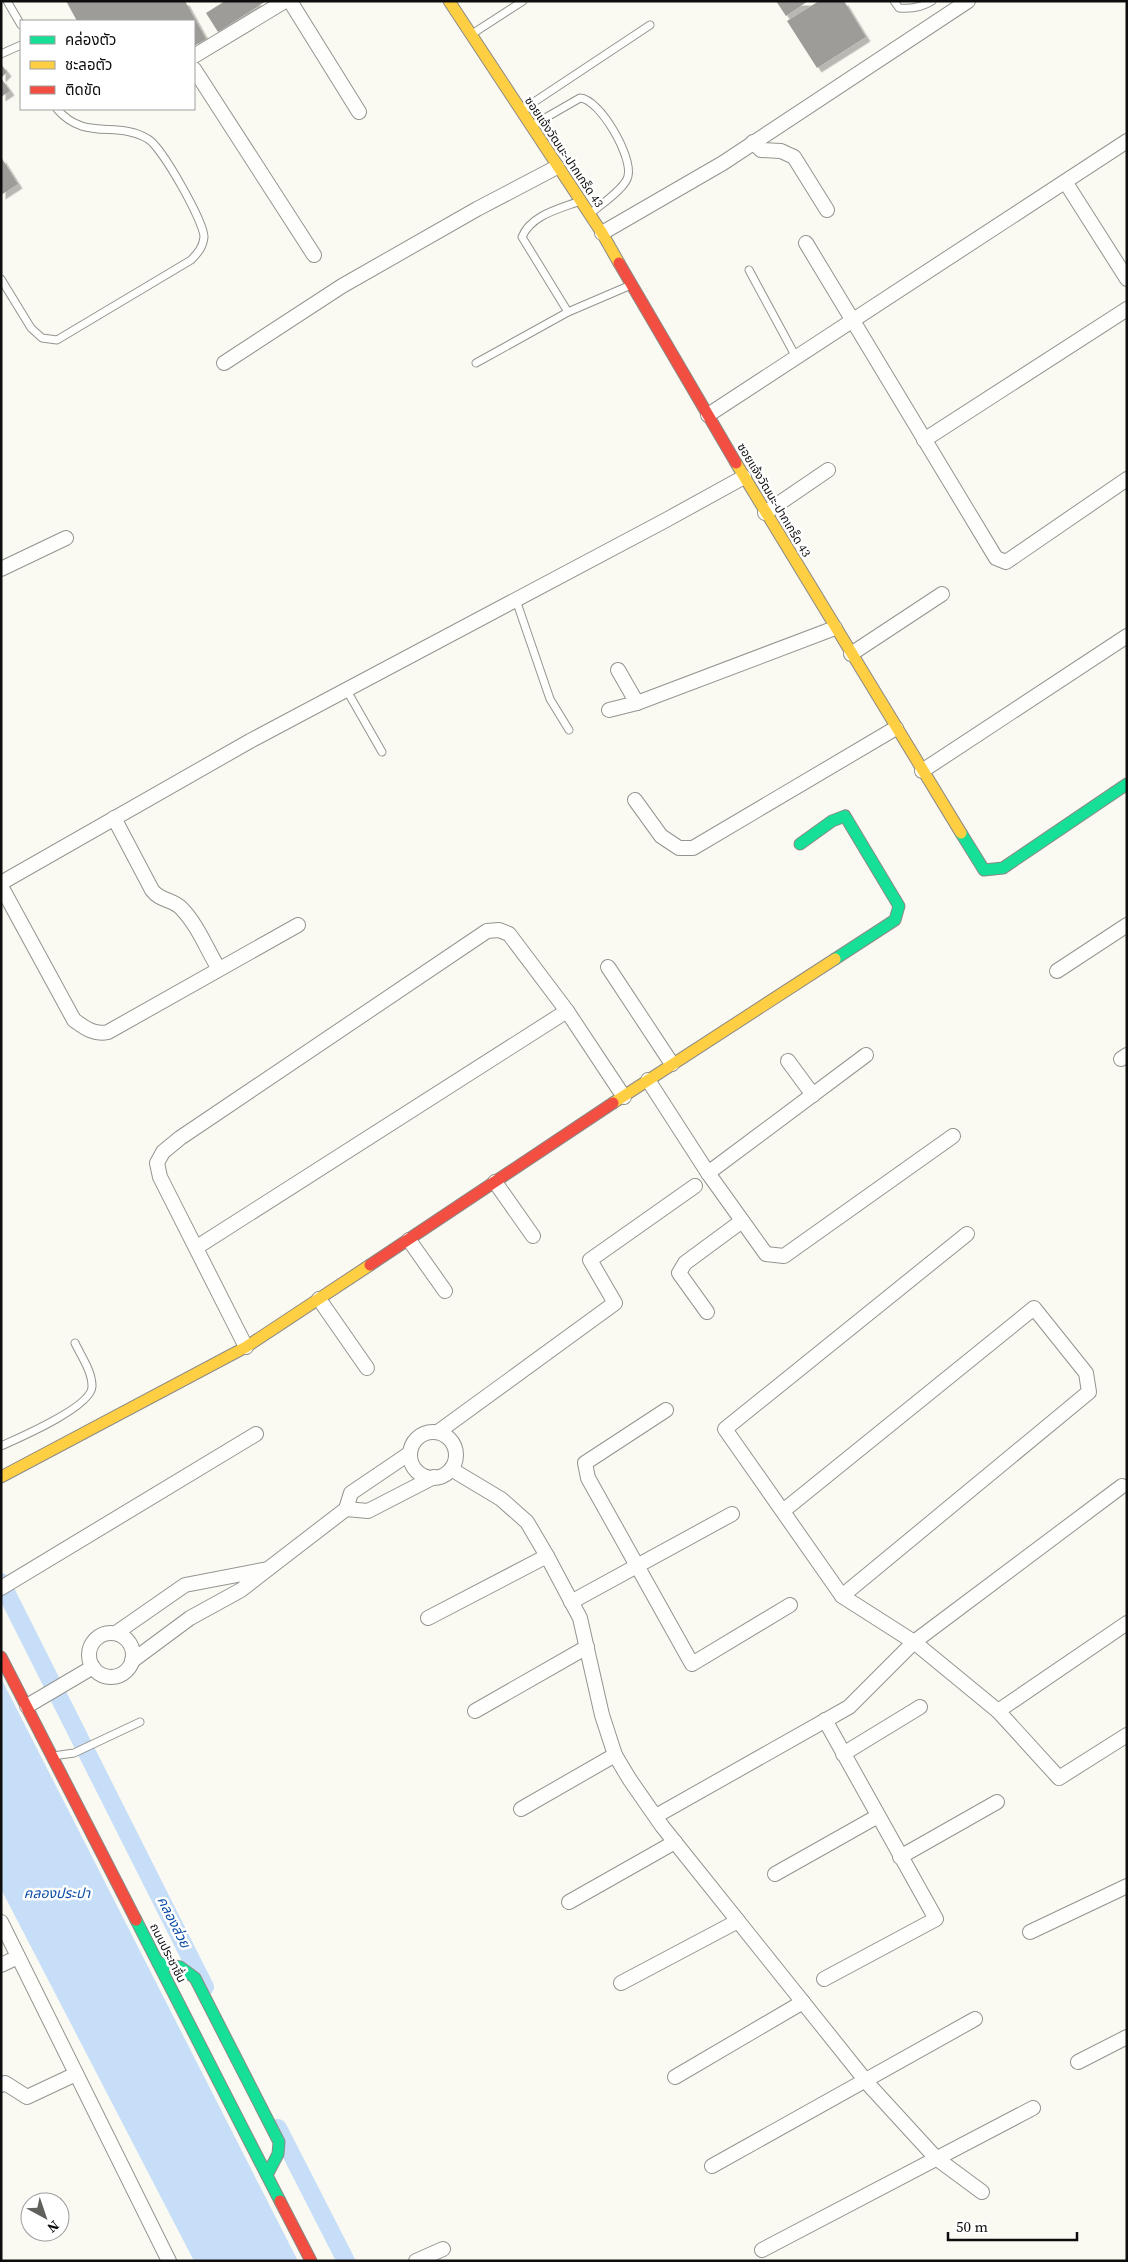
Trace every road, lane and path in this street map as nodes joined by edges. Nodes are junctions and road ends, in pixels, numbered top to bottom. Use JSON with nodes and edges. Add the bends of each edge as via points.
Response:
{"nodes":[{"id":1,"x":7,"y":1,"type":"edge"},
{"id":2,"x":285,"y":1,"type":"edge"},
{"id":3,"x":290,"y":1,"type":"edge"},
{"id":4,"x":449,"y":1,"type":"edge"},
{"id":5,"x":523,"y":1,"type":"edge"},
{"id":6,"x":894,"y":1,"type":"edge"},
{"id":7,"x":932,"y":1,"type":"edge"},
{"id":8,"x":968,"y":1,"type":"edge"},
{"id":9,"x":20,"y":23,"type":"edge"},
{"id":10,"x":650,"y":24,"type":"dead end"},
{"id":11,"x":472,"y":35,"type":"junction"},
{"id":12,"x":20,"y":45,"type":"edge"},
{"id":13,"x":1,"y":54,"type":"edge"},
{"id":14,"x":195,"y":55,"type":"edge"},
{"id":15,"x":195,"y":71,"type":"edge"},
{"id":16,"x":58,"y":110,"type":"edge"},
{"id":17,"x":520,"y":111,"type":"junction"},
{"id":18,"x":359,"y":112,"type":"dead end"},
{"id":19,"x":530,"y":126,"type":"junction"},
{"id":20,"x":1127,"y":141,"type":"edge"},
{"id":21,"x":753,"y":142,"type":"junction"},
{"id":22,"x":557,"y":167,"type":"junction"},
{"id":23,"x":1066,"y":183,"type":"junction"},
{"id":24,"x":580,"y":201,"type":"junction"},
{"id":25,"x":827,"y":210,"type":"dead end"},
{"id":26,"x":589,"y":214,"type":"junction"},
{"id":27,"x":602,"y":233,"type":"junction"},
{"id":28,"x":806,"y":243,"type":"dead end"},
{"id":29,"x":314,"y":255,"type":"dead end"},
{"id":30,"x":749,"y":270,"type":"dead end"},
{"id":31,"x":1,"y":279,"type":"edge"},
{"id":32,"x":1127,"y":279,"type":"edge"},
{"id":33,"x":632,"y":284,"type":"junction"},
{"id":34,"x":1127,"y":309,"type":"edge"},
{"id":35,"x":568,"y":312,"type":"junction"},
{"id":36,"x":854,"y":321,"type":"junction"},
{"id":37,"x":796,"y":357,"type":"junction"},
{"id":38,"x":224,"y":363,"type":"dead end"},
{"id":39,"x":476,"y":363,"type":"dead end"},
{"id":40,"x":708,"y":415,"type":"junction"},
{"id":41,"x":924,"y":440,"type":"junction"},
{"id":42,"x":828,"y":470,"type":"dead end"},
{"id":43,"x":744,"y":476,"type":"junction"},
{"id":44,"x":1127,"y":479,"type":"edge"},
{"id":45,"x":765,"y":513,"type":"junction"},
{"id":46,"x":66,"y":538,"type":"dead end"},
{"id":47,"x":1,"y":569,"type":"edge"},
{"id":48,"x":942,"y":594,"type":"dead end"},
{"id":49,"x":516,"y":600,"type":"junction"},
{"id":50,"x":835,"y":628,"type":"junction"},
{"id":51,"x":1127,"y":636,"type":"edge"},
{"id":52,"x":851,"y":654,"type":"junction"},
{"id":53,"x":618,"y":670,"type":"dead end"},
{"id":54,"x":346,"y":689,"type":"junction"},
{"id":55,"x":637,"y":703,"type":"junction"},
{"id":56,"x":609,"y":710,"type":"dead end"},
{"id":57,"x":896,"y":728,"type":"junction"},
{"id":58,"x":569,"y":730,"type":"dead end"},
{"id":59,"x":382,"y":752,"type":"dead end"},
{"id":60,"x":922,"y":771,"type":"junction"},
{"id":61,"x":1127,"y":784,"type":"edge"},
{"id":62,"x":635,"y":800,"type":"dead end"},
{"id":63,"x":114,"y":818,"type":"junction"},
{"id":64,"x":800,"y":844,"type":"dead end"},
{"id":65,"x":1,"y":884,"type":"edge"},
{"id":66,"x":298,"y":925,"type":"dead end"},
{"id":67,"x":1127,"y":925,"type":"edge"},
{"id":68,"x":608,"y":967,"type":"dead end"},
{"id":69,"x":219,"y":970,"type":"junction"},
{"id":70,"x":1056,"y":971,"type":"dead end"},
{"id":71,"x":567,"y":1011,"type":"junction"},
{"id":72,"x":866,"y":1055,"type":"dead end"},
{"id":73,"x":788,"y":1061,"type":"dead end"},
{"id":74,"x":672,"y":1064,"type":"junction"},
{"id":75,"x":648,"y":1080,"type":"junction"},
{"id":76,"x":813,"y":1095,"type":"junction"},
{"id":77,"x":624,"y":1097,"type":"junction"},
{"id":78,"x":953,"y":1136,"type":"dead end"},
{"id":79,"x":708,"y":1173,"type":"junction"},
{"id":80,"x":495,"y":1182,"type":"junction"},
{"id":81,"x":695,"y":1186,"type":"dead end"},
{"id":82,"x":742,"y":1221,"type":"junction"},
{"id":83,"x":967,"y":1234,"type":"dead end"},
{"id":84,"x":533,"y":1236,"type":"dead end"},
{"id":85,"x":409,"y":1240,"type":"junction"},
{"id":86,"x":196,"y":1247,"type":"junction"},
{"id":87,"x":445,"y":1291,"type":"dead end"},
{"id":88,"x":319,"y":1299,"type":"junction"},
{"id":89,"x":707,"y":1312,"type":"dead end"},
{"id":90,"x":75,"y":1343,"type":"dead end"},
{"id":91,"x":246,"y":1348,"type":"junction"},
{"id":92,"x":367,"y":1368,"type":"dead end"},
{"id":93,"x":666,"y":1410,"type":"dead end"},
{"id":94,"x":438,"y":1432,"type":"junction"},
{"id":95,"x":256,"y":1434,"type":"dead end"},
{"id":96,"x":1,"y":1446,"type":"edge"},
{"id":97,"x":410,"y":1453,"type":"junction"},
{"id":98,"x":451,"y":1469,"type":"junction"},
{"id":99,"x":1,"y":1477,"type":"edge"},
{"id":100,"x":434,"y":1477,"type":"junction"},
{"id":101,"x":1122,"y":1486,"type":"dead end"},
{"id":102,"x":346,"y":1509,"type":"junction"},
{"id":103,"x":783,"y":1511,"type":"junction"},
{"id":104,"x":732,"y":1514,"type":"dead end"},
{"id":105,"x":547,"y":1556,"type":"junction"},
{"id":106,"x":637,"y":1566,"type":"junction"},
{"id":107,"x":268,"y":1569,"type":"junction"},
{"id":108,"x":6,"y":1585,"type":"edge"},
{"id":109,"x":842,"y":1596,"type":"junction"},
{"id":110,"x":571,"y":1602,"type":"junction"},
{"id":111,"x":790,"y":1605,"type":"dead end"},
{"id":112,"x":428,"y":1618,"type":"dead end"},
{"id":113,"x":1127,"y":1623,"type":"edge"},
{"id":114,"x":116,"y":1633,"type":"junction"},
{"id":115,"x":914,"y":1642,"type":"junction"},
{"id":116,"x":587,"y":1647,"type":"junction"},
{"id":117,"x":1,"y":1657,"type":"edge"},
{"id":118,"x":132,"y":1661,"type":"junction"},
{"id":119,"x":92,"y":1667,"type":"junction"},
{"id":120,"x":27,"y":1706,"type":"junction"},
{"id":121,"x":920,"y":1707,"type":"dead end"},
{"id":122,"x":998,"y":1710,"type":"junction"},
{"id":123,"x":474,"y":1711,"type":"dead end"},
{"id":124,"x":825,"y":1720,"type":"junction"},
{"id":125,"x":140,"y":1722,"type":"dead end"},
{"id":126,"x":1127,"y":1735,"type":"edge"},
{"id":127,"x":843,"y":1754,"type":"junction"},
{"id":128,"x":615,"y":1755,"type":"junction"},
{"id":129,"x":52,"y":1756,"type":"junction"},
{"id":130,"x":997,"y":1802,"type":"dead end"},
{"id":131,"x":521,"y":1809,"type":"dead end"},
{"id":132,"x":656,"y":1816,"type":"junction"},
{"id":133,"x":878,"y":1816,"type":"junction"},
{"id":134,"x":675,"y":1842,"type":"junction"},
{"id":135,"x":900,"y":1856,"type":"junction"},
{"id":136,"x":775,"y":1874,"type":"dead end"},
{"id":137,"x":1127,"y":1886,"type":"edge"},
{"id":138,"x":569,"y":1902,"type":"dead end"},
{"id":139,"x":738,"y":1920,"type":"junction"},
{"id":140,"x":1,"y":1922,"type":"edge"},
{"id":141,"x":1030,"y":1932,"type":"dead end"},
{"id":142,"x":18,"y":1957,"type":"junction"},
{"id":143,"x":158,"y":1962,"type":"junction"},
{"id":144,"x":1,"y":1965,"type":"edge"},
{"id":145,"x":824,"y":1979,"type":"dead end"},
{"id":146,"x":621,"y":1983,"type":"dead end"},
{"id":147,"x":803,"y":2002,"type":"junction"},
{"id":148,"x":974,"y":2019,"type":"dead end"},
{"id":149,"x":1127,"y":2037,"type":"edge"},
{"id":150,"x":1078,"y":2062,"type":"dead end"},
{"id":151,"x":76,"y":2074,"type":"junction"},
{"id":152,"x":675,"y":2077,"type":"dead end"},
{"id":153,"x":865,"y":2080,"type":"junction"},
{"id":154,"x":1,"y":2085,"type":"edge"},
{"id":155,"x":1033,"y":2108,"type":"dead end"},
{"id":156,"x":936,"y":2158,"type":"junction"},
{"id":157,"x":712,"y":2166,"type":"dead end"},
{"id":158,"x":267,"y":2175,"type":"junction"},
{"id":159,"x":982,"y":2192,"type":"dead end"},
{"id":160,"x":443,"y":2249,"type":"dead end"},
{"id":161,"x":762,"y":2250,"type":"dead end"},
{"id":162,"x":169,"y":2261,"type":"edge"},
{"id":163,"x":310,"y":2261,"type":"edge"},
{"id":164,"x":416,"y":2261,"type":"edge"}],
"edges":[{"from":1,"to":9,"type":"lane"},
{"from":2,"to":14,"type":"street"},
{"from":3,"to":18,"type":"street"},
{"from":4,"to":11,"type":"street","name":"ซอยแจ้งวัฒนะ-ปากเกร็ด 43"},
{"from":5,"to":11,"type":"lane"},
{"from":6,"to":7,"type":"lane","via":[[899,8],[910,9]]},
{"from":8,"to":21,"type":"street"},
{"from":10,"to":17,"type":"lane"},
{"from":11,"to":17,"type":"street","name":"ซอยแจ้งวัฒนะ-ปากเกร็ด 43"},
{"from":12,"to":13,"type":"lane"},
{"from":15,"to":29,"type":"street"},
{"from":16,"to":31,"type":"lane","via":[[70,122],[84,128],[137,133],[161,150],[200,220],[204,236],[202,248],[191,260],[57,340],[42,338],[31,328]]},
{"from":17,"to":19,"type":"street","name":"ซอยแจ้งวัฒนะ-ปากเกร็ด 43"},
{"from":19,"to":22,"type":"street","name":"ซอยแจ้งวัฒนะ-ปากเกร็ด 43"},
{"from":19,"to":26,"type":"lane","via":[[580,98],[593,102],[606,120],[626,155],[628,178]]},
{"from":20,"to":23,"type":"street"},
{"from":21,"to":25,"type":"street","via":[[760,150],[781,151],[794,157]]},
{"from":21,"to":27,"type":"street"},
{"from":22,"to":24,"type":"street","name":"ซอยแจ้งวัฒนะ-ปากเกร็ด 43"},
{"from":22,"to":38,"type":"street","via":[[342,286]]},
{"from":23,"to":32,"type":"street"},
{"from":23,"to":36,"type":"street"},
{"from":24,"to":26,"type":"street","name":"ซอยแจ้งวัฒนะ-ปากเกร็ด 43"},
{"from":24,"to":35,"type":"lane","via":[[541,216],[526,228],[522,236]]},
{"from":26,"to":27,"type":"street","name":"ซอยแจ้งวัฒนะ-ปากเกร็ด 43"},
{"from":27,"to":33,"type":"street","name":"ซอยแจ้งวัฒนะ-ปากเกร็ด 43"},
{"from":28,"to":36,"type":"street"},
{"from":30,"to":37,"type":"lane"},
{"from":33,"to":35,"type":"lane"},
{"from":33,"to":40,"type":"street","name":"ซอยแจ้งวัฒนะ-ปากเกร็ด 43"},
{"from":34,"to":41,"type":"street"},
{"from":35,"to":39,"type":"lane"},
{"from":36,"to":37,"type":"street"},
{"from":36,"to":41,"type":"street"},
{"from":37,"to":40,"type":"street"},
{"from":40,"to":43,"type":"street","name":"ซอยแจ้งวัฒนะ-ปากเกร็ด 43"},
{"from":41,"to":44,"type":"street","via":[[996,558],[1006,562]]},
{"from":42,"to":45,"type":"street"},
{"from":43,"to":45,"type":"street","name":"ซอยแจ้งวัฒนะ-ปากเกร็ด 43"},
{"from":43,"to":49,"type":"street"},
{"from":45,"to":50,"type":"street","name":"ซอยแจ้งวัฒนะ-ปากเกร็ด 43"},
{"from":46,"to":47,"type":"street"},
{"from":48,"to":52,"type":"street"},
{"from":49,"to":54,"type":"street"},
{"from":49,"to":58,"type":"lane","via":[[550,699]]},
{"from":50,"to":52,"type":"street","name":"ซอยแจ้งวัฒนะ-ปากเกร็ด 43"},
{"from":50,"to":55,"type":"street"},
{"from":51,"to":60,"type":"street"},
{"from":52,"to":57,"type":"street","name":"ซอยแจ้งวัฒนะ-ปากเกร็ด 43"},
{"from":53,"to":55,"type":"street"},
{"from":54,"to":59,"type":"lane"},
{"from":54,"to":63,"type":"street"},
{"from":55,"to":56,"type":"street"},
{"from":57,"to":60,"type":"street","name":"ซอยแจ้งวัฒนะ-ปากเกร็ด 43"},
{"from":57,"to":62,"type":"street","via":[[693,848],[679,848],[661,836]]},
{"from":60,"to":61,"type":"street","name":"ซอยแจ้งวัฒนะ-ปากเกร็ด 43","via":[[984,870],[1003,868]]},
{"from":63,"to":65,"type":"street"},
{"from":63,"to":69,"type":"street","via":[[152,890],[160,899],[176,904],[188,916]]},
{"from":64,"to":74,"type":"street","via":[[832,821],[845,816],[900,906],[895,920]]},
{"from":65,"to":69,"type":"street","via":[[74,1020],[86,1029],[100,1034],[108,1032]]},
{"from":66,"to":69,"type":"street"},
{"from":67,"to":70,"type":"street"},
{"from":68,"to":74,"type":"street"},
{"from":71,"to":77,"type":"street"},
{"from":71,"to":86,"type":"street"},
{"from":71,"to":86,"type":"street","via":[[509,934],[499,930],[487,931],[163,1152],[157,1162],[160,1177]]},
{"from":72,"to":76,"type":"street"},
{"from":73,"to":76,"type":"street"},
{"from":74,"to":75,"type":"street"},
{"from":75,"to":77,"type":"street"},
{"from":75,"to":79,"type":"street"},
{"from":76,"to":79,"type":"street"},
{"from":77,"to":80,"type":"street"},
{"from":78,"to":82,"type":"street","via":[[784,1256],[766,1254]]},
{"from":79,"to":82,"type":"street"},
{"from":80,"to":84,"type":"street"},
{"from":80,"to":85,"type":"street"},
{"from":81,"to":94,"type":"street","via":[[590,1260],[615,1303]]},
{"from":82,"to":89,"type":"street","via":[[685,1263],[679,1273]]},
{"from":83,"to":103,"type":"street","via":[[725,1429]]},
{"from":85,"to":87,"type":"street"},
{"from":85,"to":88,"type":"street"},
{"from":86,"to":91,"type":"street"},
{"from":88,"to":91,"type":"street"},
{"from":88,"to":92,"type":"street"},
{"from":90,"to":96,"type":"lane","via":[[90,1374],[93,1388],[88,1397],[68,1412]]},
{"from":91,"to":99,"type":"street"},
{"from":93,"to":106,"type":"street","via":[[585,1462],[588,1478]]},
{"from":94,"to":97,"type":"street","via":[[423,1434],[416,1439]]},
{"from":94,"to":98,"type":"street","via":[[455,1448]]},
{"from":95,"to":108,"type":"street"},
{"from":97,"to":100,"type":"street","via":[[410,1461],[419,1473]]},
{"from":97,"to":102,"type":"street","via":[[351,1493]]},
{"from":98,"to":100,"type":"street"},
{"from":98,"to":105,"type":"street","via":[[501,1500],[527,1522]]},
{"from":100,"to":102,"type":"street","via":[[368,1511]]},
{"from":101,"to":115,"type":"street"},
{"from":102,"to":107,"type":"street"},
{"from":103,"to":109,"type":"street"},
{"from":103,"to":109,"type":"street","via":[[1034,1308],[1086,1372],[1089,1392]]},
{"from":104,"to":106,"type":"street"},
{"from":105,"to":110,"type":"street"},
{"from":105,"to":112,"type":"street"},
{"from":106,"to":110,"type":"street"},
{"from":106,"to":111,"type":"street","via":[[692,1664]]},
{"from":107,"to":114,"type":"street","via":[[186,1585]]},
{"from":107,"to":118,"type":"street","via":[[241,1590],[190,1618]]},
{"from":109,"to":115,"type":"street"},
{"from":110,"to":116,"type":"street","via":[[580,1618]]},
{"from":113,"to":122,"type":"street"},
{"from":114,"to":118,"type":"street","via":[[132,1646]]},
{"from":114,"to":119,"type":"street","via":[[102,1634],[91,1644],[89,1658]]},
{"from":115,"to":122,"type":"street"},
{"from":115,"to":124,"type":"street","via":[[849,1707]]},
{"from":116,"to":123,"type":"street"},
{"from":116,"to":128,"type":"street","via":[[602,1715]]},
{"from":117,"to":120,"type":"street","name":"ถนนประชาชื่น"},
{"from":118,"to":119,"type":"street","via":[[123,1674],[116,1676],[101,1675]]},
{"from":119,"to":120,"type":"street"},
{"from":120,"to":129,"type":"street","name":"ถนนประชาชื่น"},
{"from":121,"to":127,"type":"street"},
{"from":122,"to":126,"type":"street","via":[[1059,1778]]},
{"from":124,"to":127,"type":"street"},
{"from":124,"to":132,"type":"street"},
{"from":125,"to":129,"type":"lane","via":[[74,1753]]},
{"from":127,"to":133,"type":"street"},
{"from":128,"to":131,"type":"street"},
{"from":128,"to":132,"type":"street"},
{"from":129,"to":143,"type":"street","name":"ถนนประชาชื่น"},
{"from":130,"to":135,"type":"street"},
{"from":132,"to":134,"type":"street"},
{"from":133,"to":135,"type":"street"},
{"from":133,"to":136,"type":"street"},
{"from":134,"to":138,"type":"street"},
{"from":134,"to":139,"type":"street"},
{"from":135,"to":145,"type":"street","via":[[936,1919]]},
{"from":137,"to":141,"type":"street"},
{"from":139,"to":146,"type":"street"},
{"from":139,"to":147,"type":"street"},
{"from":140,"to":142,"type":"street"},
{"from":142,"to":144,"type":"street"},
{"from":142,"to":151,"type":"street"},
{"from":143,"to":158,"type":"street","name":"ถนนประชาชื่น"},
{"from":143,"to":158,"type":"street","via":[[180,1967],[194,1978],[274,2133],[278,2154]]},
{"from":147,"to":152,"type":"street"},
{"from":147,"to":153,"type":"street"},
{"from":148,"to":153,"type":"street"},
{"from":149,"to":150,"type":"street"},
{"from":151,"to":154,"type":"street","via":[[27,2097],[5,2083]]},
{"from":151,"to":162,"type":"street"},
{"from":153,"to":156,"type":"street"},
{"from":153,"to":157,"type":"street"},
{"from":155,"to":156,"type":"street"},
{"from":156,"to":159,"type":"street"},
{"from":156,"to":161,"type":"street"},
{"from":158,"to":163,"type":"street","name":"ถนนประชาชื่น"},
{"from":160,"to":164,"type":"street"}]}
